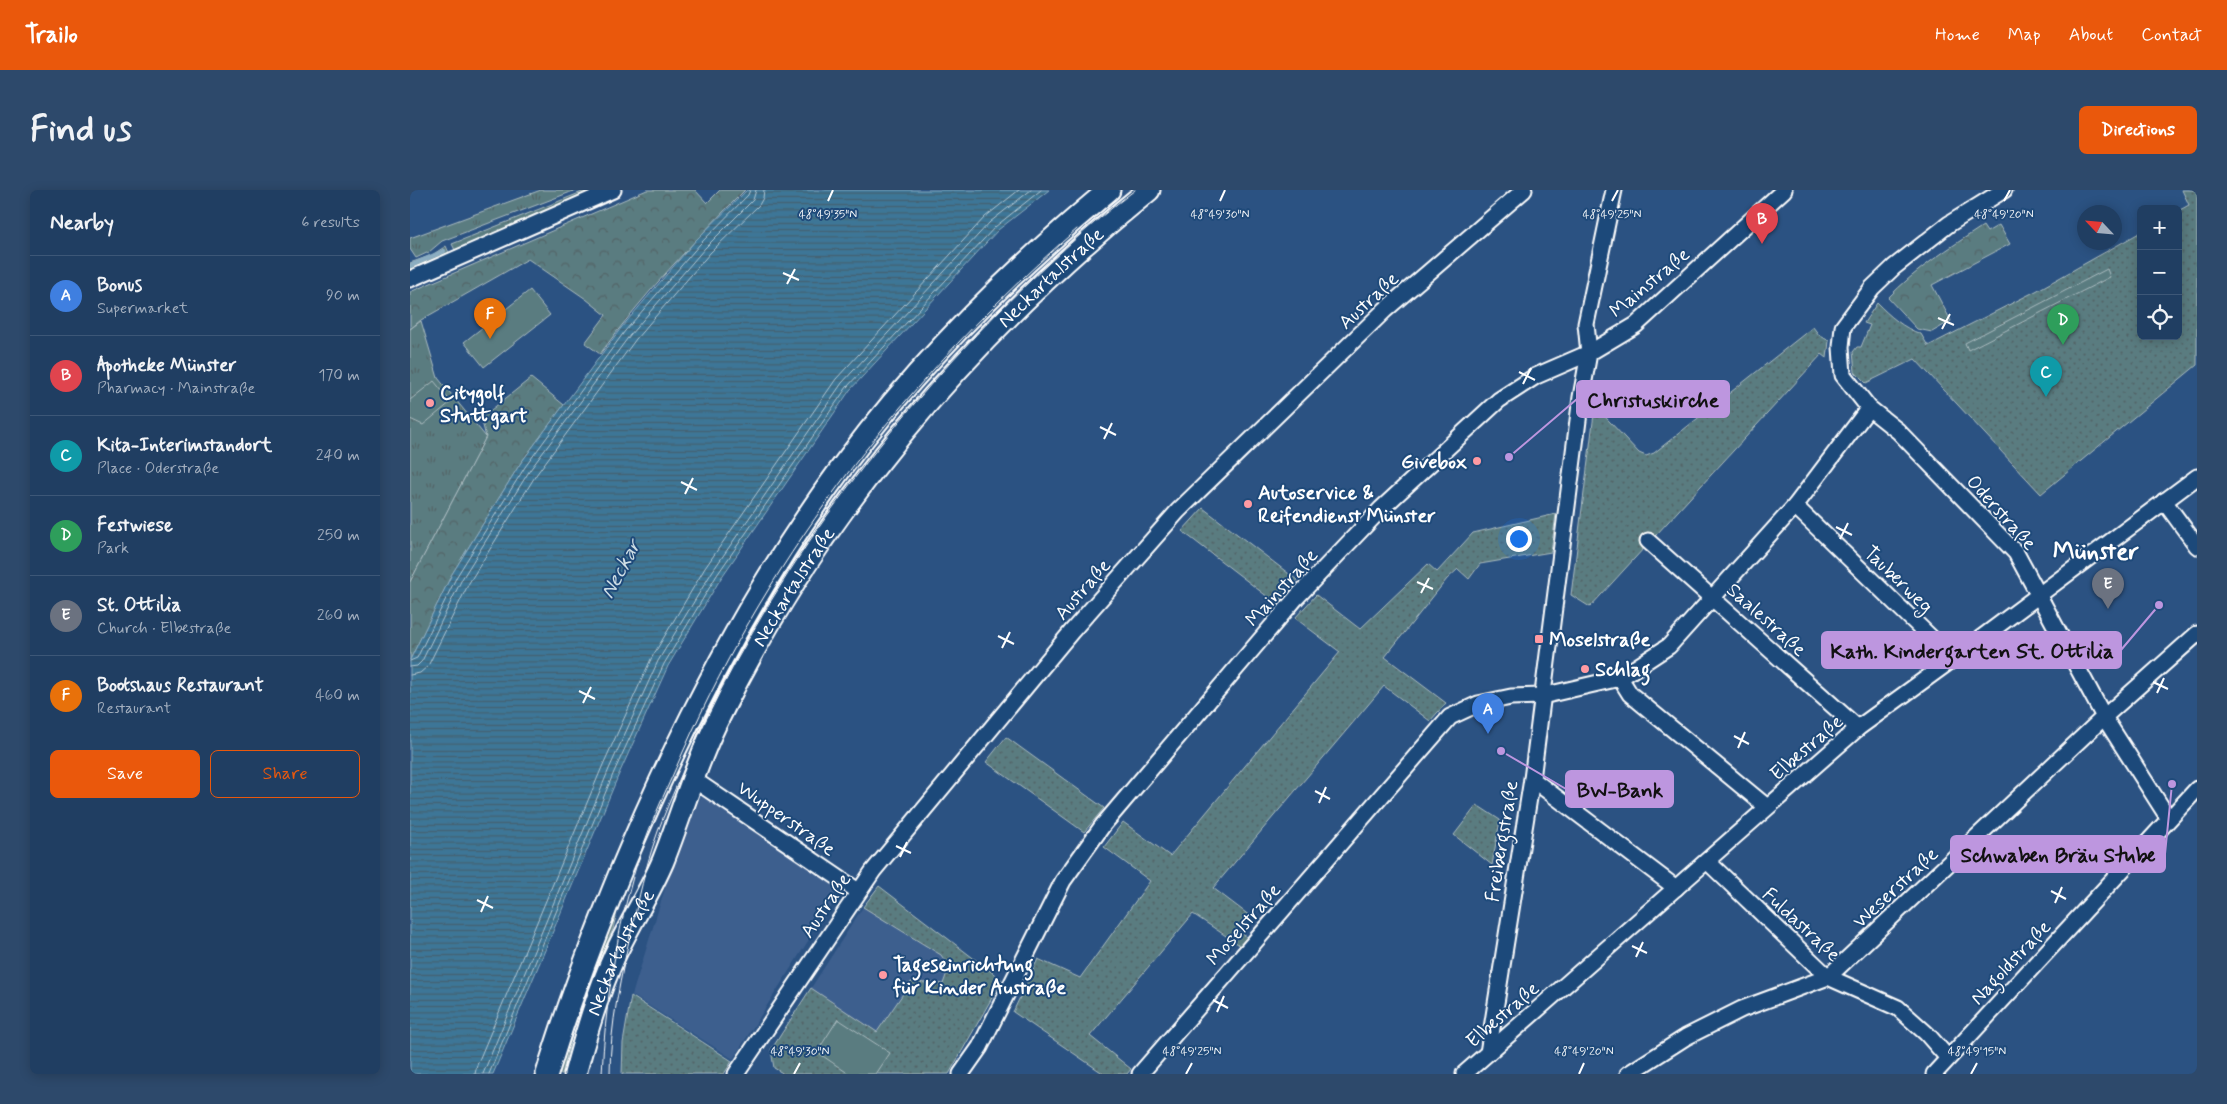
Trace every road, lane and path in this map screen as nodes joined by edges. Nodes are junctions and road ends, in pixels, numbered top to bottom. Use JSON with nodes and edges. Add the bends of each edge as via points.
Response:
{"nodes":[{"id":1,"x":613,"y":190,"type":"edge"},
{"id":2,"x":1109,"y":190,"type":"edge"},
{"id":3,"x":1149,"y":190,"type":"edge"},
{"id":4,"x":1524,"y":190,"type":"edge"},
{"id":5,"x":1614,"y":190,"type":"edge"},
{"id":6,"x":1784,"y":190,"type":"edge"},
{"id":7,"x":2004,"y":190,"type":"edge"},
{"id":8,"x":410,"y":279,"type":"edge"},
{"id":9,"x":1589,"y":353,"type":"junction"},
{"id":10,"x":1869,"y":408,"type":"junction"},
{"id":11,"x":2197,"y":477,"type":"edge"},
{"id":12,"x":2164,"y":501,"type":"junction"},
{"id":13,"x":1796,"y":506,"type":"junction"},
{"id":14,"x":1648,"y":541,"type":"dead end"},
{"id":15,"x":2197,"y":546,"type":"edge"},
{"id":16,"x":2039,"y":594,"type":"junction"},
{"id":17,"x":1714,"y":598,"type":"junction"},
{"id":18,"x":2197,"y":634,"type":"edge"},
{"id":19,"x":1954,"y":659,"type":"junction"},
{"id":20,"x":1620,"y":678,"type":"junction"},
{"id":21,"x":1542,"y":696,"type":"junction"},
{"id":22,"x":2104,"y":717,"type":"junction"},
{"id":23,"x":1858,"y":728,"type":"junction"},
{"id":24,"x":693,"y":779,"type":"junction"},
{"id":25,"x":1532,"y":779,"type":"junction"},
{"id":26,"x":2197,"y":788,"type":"edge"},
{"id":27,"x":1767,"y":807,"type":"junction"},
{"id":28,"x":2169,"y":819,"type":"junction"},
{"id":29,"x":1707,"y":861,"type":"junction"},
{"id":30,"x":1676,"y":888,"type":"junction"},
{"id":31,"x":858,"y":891,"type":"junction"},
{"id":32,"x":1828,"y":977,"type":"junction"},
{"id":33,"x":1488,"y":1053,"type":"junction"},
{"id":34,"x":1948,"y":1058,"type":"junction"},
{"id":35,"x":744,"y":1071,"type":"edge"},
{"id":36,"x":547,"y":1074,"type":"edge"},
{"id":37,"x":575,"y":1074,"type":"edge"},
{"id":38,"x":961,"y":1074,"type":"edge"},
{"id":39,"x":1140,"y":1074,"type":"edge"},
{"id":40,"x":1464,"y":1074,"type":"edge"},
{"id":41,"x":1628,"y":1074,"type":"edge"},
{"id":42,"x":1934,"y":1074,"type":"edge"}],
"edges":[{"from":1,"to":8,"type":"street"},
{"from":2,"to":36,"type":"main road","name":"Neckartalstraße","via":[[1014,274],[938,352],[824,491],[781,556],[738,626],[647,810],[562,1024]]},
{"from":3,"to":24,"type":"main road","name":"Neckartalstraße","via":[[1031,293],[902,432],[845,506],[799,575],[714,726]]},
{"from":4,"to":31,"type":"street","name":"Austraße","via":[[1385,310],[1178,511],[1072,631]]},
{"from":5,"to":9,"type":"street","name":"Freibergstraße","via":[[1586,324]]},
{"from":6,"to":9,"type":"street","name":"Mainstraße","via":[[1636,325]]},
{"from":7,"to":10,"type":"street","via":[[1949,224],[1894,268],[1862,300],[1844,327],[1841,346],[1843,375]]},
{"from":9,"to":21,"type":"street","name":"Freibergstraße"},
{"from":9,"to":38,"type":"street","name":"Mainstraße","via":[[1536,376],[1499,400],[1382,509],[1296,598],[1103,825],[1063,881],[980,1047]]},
{"from":10,"to":13,"type":"street","name":"Moselstraße"},
{"from":10,"to":16,"type":"street","name":"Oderstraße","via":[[1898,431],[2016,553]]},
{"from":11,"to":12,"type":"street","name":"Elbestraße"},
{"from":12,"to":15,"type":"street"},
{"from":12,"to":16,"type":"street","name":"Elbestraße"},
{"from":13,"to":17,"type":"street","name":"Moselstraße"},
{"from":13,"to":19,"type":"street","name":"Tauberweg"},
{"from":14,"to":17,"type":"street","name":"Saalestraße"},
{"from":16,"to":19,"type":"street","name":"Elbestraße"},
{"from":16,"to":22,"type":"street","name":"Oderstraße"},
{"from":17,"to":20,"type":"street","name":"Moselstraße","via":[[1669,646]]},
{"from":17,"to":23,"type":"street","name":"Saalestraße"},
{"from":18,"to":22,"type":"street","name":"Weserstraße"},
{"from":19,"to":23,"type":"street","name":"Elbestraße"},
{"from":20,"to":21,"type":"street","name":"Moselstraße"},
{"from":20,"to":27,"type":"street","via":[[1630,694]]},
{"from":21,"to":25,"type":"street","name":"Freibergstraße"},
{"from":21,"to":39,"type":"street","name":"Moselstraße","via":[[1511,697],[1478,704],[1450,717]]},
{"from":22,"to":28,"type":"street","name":"Oderstraße"},
{"from":22,"to":32,"type":"street","name":"Weserstraße"},
{"from":23,"to":27,"type":"street","name":"Elbestraße"},
{"from":24,"to":31,"type":"street","name":"Wupperstraße"},
{"from":24,"to":37,"type":"main road","name":"Neckartalstraße","via":[[662,862],[614,956]]},
{"from":25,"to":30,"type":"street"},
{"from":25,"to":33,"type":"street","name":"Freibergstraße"},
{"from":26,"to":28,"type":"street","name":"Nagoldstraße"},
{"from":27,"to":29,"type":"street","name":"Elbestraße"},
{"from":28,"to":34,"type":"street","name":"Nagoldstraße"},
{"from":29,"to":30,"type":"street","name":"Elbestraße"},
{"from":29,"to":32,"type":"street","name":"Fuldastraße"},
{"from":30,"to":33,"type":"street","name":"Elbestraße"},
{"from":31,"to":35,"type":"street","name":"Austraße"},
{"from":32,"to":34,"type":"street","name":"Fuldastraße","via":[[1898,1008]]},
{"from":32,"to":41,"type":"street","name":"Weserstraße","via":[[1742,1009],[1686,1037]]},
{"from":33,"to":40,"type":"street","name":"Elbestraße"},
{"from":34,"to":42,"type":"street","name":"Nagoldstraße"}]}
